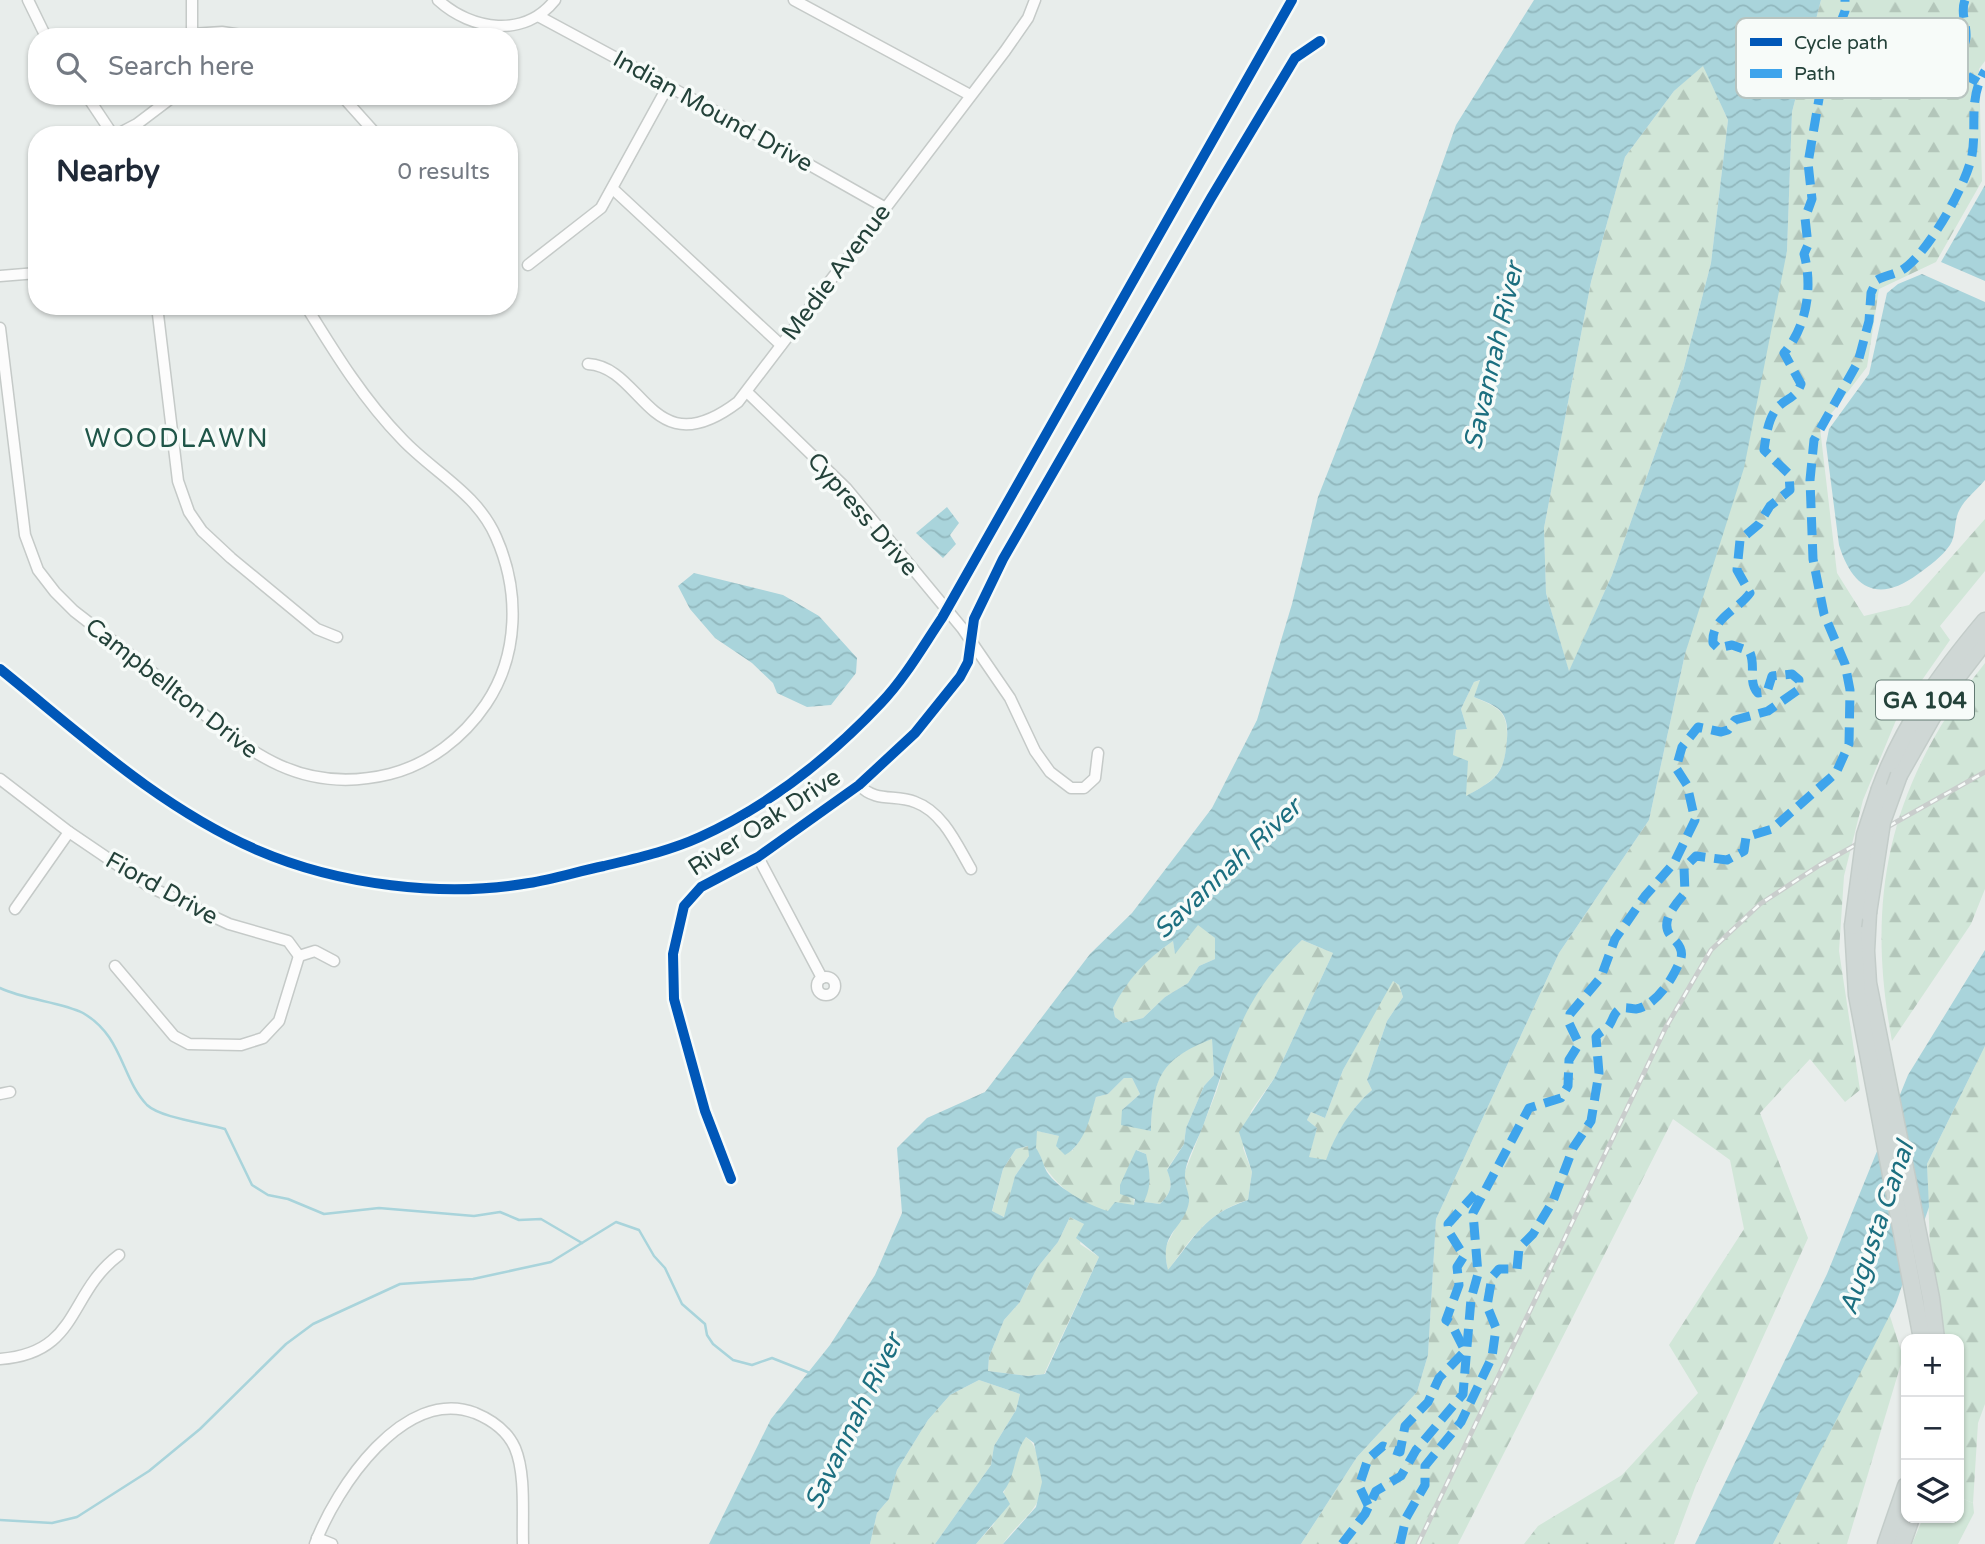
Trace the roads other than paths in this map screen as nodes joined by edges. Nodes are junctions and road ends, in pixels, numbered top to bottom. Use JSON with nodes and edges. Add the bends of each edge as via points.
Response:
{"nodes":[{"id":1,"x":28,"y":0,"type":"edge"},
{"id":2,"x":192,"y":0,"type":"edge"},
{"id":3,"x":438,"y":0,"type":"edge"},
{"id":4,"x":555,"y":0,"type":"edge"},
{"id":5,"x":794,"y":0,"type":"edge"},
{"id":6,"x":1035,"y":0,"type":"edge"},
{"id":7,"x":540,"y":17,"type":"junction"},
{"id":8,"x":42,"y":28,"type":"edge"},
{"id":9,"x":192,"y":28,"type":"edge"},
{"id":10,"x":1321,"y":41,"type":"dead end"},
{"id":11,"x":668,"y":86,"type":"junction"},
{"id":12,"x":970,"y":95,"type":"junction"},
{"id":13,"x":93,"y":105,"type":"edge"},
{"id":14,"x":162,"y":105,"type":"edge"},
{"id":15,"x":350,"y":105,"type":"edge"},
{"id":16,"x":108,"y":126,"type":"edge"},
{"id":17,"x":133,"y":126,"type":"edge"},
{"id":18,"x":369,"y":126,"type":"edge"},
{"id":19,"x":613,"y":189,"type":"junction"},
{"id":20,"x":884,"y":208,"type":"junction"},
{"id":21,"x":528,"y":265,"type":"dead end"},
{"id":22,"x":28,"y":274,"type":"edge"},
{"id":23,"x":0,"y":276,"type":"edge"},
{"id":24,"x":158,"y":315,"type":"edge"},
{"id":25,"x":312,"y":315,"type":"edge"},
{"id":26,"x":0,"y":328,"type":"edge"},
{"id":27,"x":781,"y":345,"type":"junction"},
{"id":28,"x":588,"y":364,"type":"dead end"},
{"id":29,"x":748,"y":393,"type":"junction"},
{"id":30,"x":1985,"y":621,"type":"edge"},
{"id":31,"x":337,"y":637,"type":"dead end"},
{"id":32,"x":972,"y":641,"type":"junction"},
{"id":33,"x":1985,"y":641,"type":"edge"},
{"id":34,"x":1098,"y":753,"type":"dead end"},
{"id":35,"x":0,"y":779,"type":"edge"},
{"id":36,"x":859,"y":785,"type":"junction"},
{"id":37,"x":69,"y":832,"type":"junction"},
{"id":38,"x":758,"y":857,"type":"junction"},
{"id":39,"x":971,"y":869,"type":"dead end"},
{"id":40,"x":15,"y":909,"type":"dead end"},
{"id":41,"x":299,"y":956,"type":"junction"},
{"id":42,"x":334,"y":961,"type":"dead end"},
{"id":43,"x":115,"y":966,"type":"dead end"},
{"id":44,"x":822,"y":978,"type":"dead end"},
{"id":45,"x":731,"y":1179,"type":"dead end"},
{"id":46,"x":119,"y":1255,"type":"dead end"},
{"id":47,"x":1921,"y":1334,"type":"edge"},
{"id":48,"x":1935,"y":1334,"type":"edge"},
{"id":49,"x":0,"y":1359,"type":"edge"},
{"id":50,"x":1901,"y":1500,"type":"edge"},
{"id":51,"x":1909,"y":1523,"type":"edge"},
{"id":52,"x":316,"y":1541,"type":"edge"},
{"id":53,"x":332,"y":1544,"type":"edge"},
{"id":54,"x":523,"y":1544,"type":"edge"},
{"id":55,"x":1886,"y":1544,"type":"edge"},
{"id":56,"x":1902,"y":1544,"type":"edge"}],
"edges":[{"from":1,"to":8,"type":"street"},
{"from":2,"to":9,"type":"street"},
{"from":3,"to":7,"type":"street","via":[[481,26],[511,25]]},
{"from":4,"to":7,"type":"street"},
{"from":5,"to":12,"type":"street"},
{"from":6,"to":12,"type":"street","name":"Medie Avenue","via":[[1017,35]]},
{"from":7,"to":11,"type":"street","name":"Indian Mound Drive"},
{"from":10,"to":32,"type":"street","name":"River Oak Drive","via":[[1295,58],[1211,198],[1003,559],[974,619]]},
{"from":11,"to":19,"type":"street"},
{"from":11,"to":20,"type":"street","name":"Indian Mound Drive"},
{"from":12,"to":20,"type":"street","name":"Medie Avenue"},
{"from":13,"to":16,"type":"street"},
{"from":14,"to":17,"type":"street"},
{"from":15,"to":18,"type":"street"},
{"from":19,"to":21,"type":"street","via":[[593,216]]},
{"from":19,"to":27,"type":"street"},
{"from":20,"to":27,"type":"street","name":"Medie Avenue"},
{"from":22,"to":23,"type":"street"},
{"from":24,"to":31,"type":"street","via":[[178,481],[189,512],[231,558],[317,629]]},
{"from":25,"to":26,"type":"street","name":"Campbellton Drive","via":[[356,387],[404,442],[483,514],[497,538],[511,593],[511,648],[478,715],[425,761],[368,779],[291,772],[255,755],[55,592],[35,563],[22,521]]},
{"from":27,"to":29,"type":"street","name":"Medie Avenue"},
{"from":28,"to":29,"type":"street","name":"Medie Avenue","via":[[605,368],[646,406],[681,423],[709,420]]},
{"from":29,"to":32,"type":"street","name":"Cypress Drive","via":[[846,488]]},
{"from":30,"to":47,"type":"main road","number":"GA 104","bridge":true,"via":[[1901,740],[1865,835],[1853,926],[1857,995]]},
{"from":32,"to":34,"type":"street","name":"Cypress Drive","via":[[1010,698],[1035,751],[1055,777],[1071,788],[1084,788],[1095,778]]},
{"from":32,"to":36,"type":"street","name":"River Oak Drive","via":[[964,670],[941,702]]},
{"from":33,"to":48,"type":"main road","number":"GA 104","bridge":true,"via":[[1948,689],[1899,775],[1882,822],[1868,913],[1866,951],[1875,1021]]},
{"from":35,"to":37,"type":"street","name":"Fiord Drive"},
{"from":36,"to":38,"type":"street","name":"River Oak Drive"},
{"from":36,"to":39,"type":"street","via":[[875,797],[910,800],[931,810]]},
{"from":37,"to":40,"type":"street"},
{"from":37,"to":41,"type":"street","name":"Fiord Drive","via":[[177,902],[229,924],[288,941]]},
{"from":38,"to":44,"type":"street"},
{"from":38,"to":45,"type":"street","name":"River Oak Drive","via":[[720,875],[689,899],[678,921],[673,954],[677,1010],[705,1111]]},
{"from":41,"to":42,"type":"street","name":"Fiord Drive","via":[[315,951]]},
{"from":41,"to":43,"type":"street","via":[[279,1021],[263,1038],[241,1045],[188,1044],[174,1036]]},
{"from":46,"to":49,"type":"street","via":[[95,1276],[55,1340],[30,1354]]},
{"from":50,"to":55,"type":"main road"},
{"from":51,"to":56,"type":"main road"},
{"from":52,"to":53,"type":"street"},
{"from":52,"to":54,"type":"street","via":[[342,1495],[385,1439],[419,1414],[454,1408],[484,1417],[513,1443]]}]}
